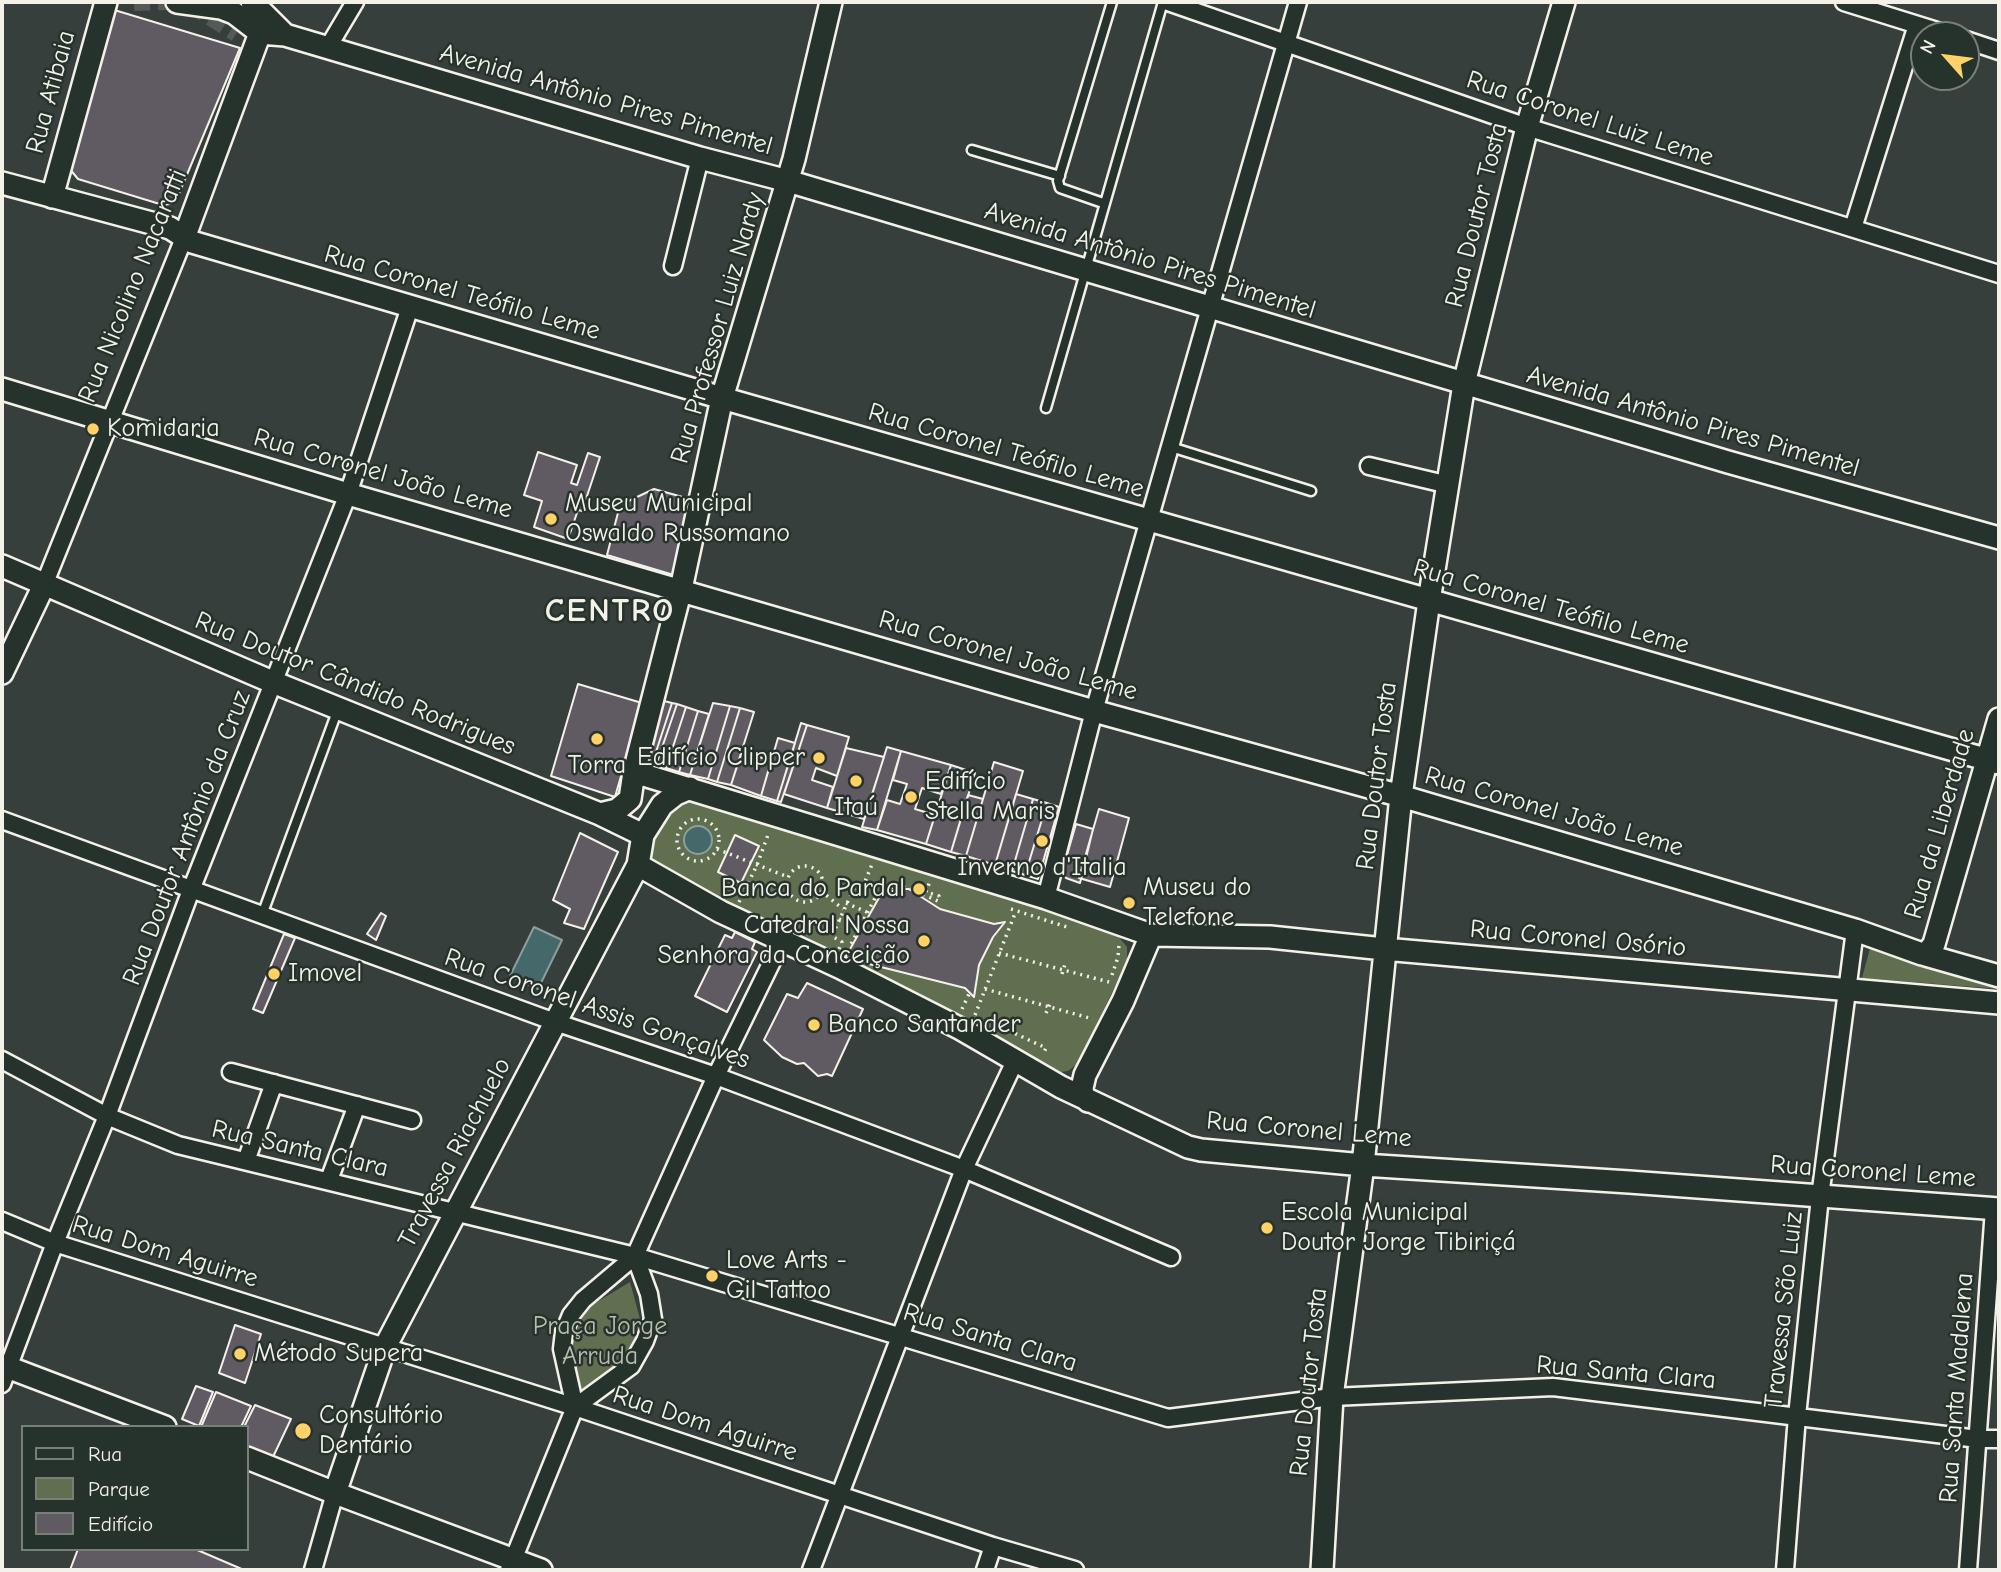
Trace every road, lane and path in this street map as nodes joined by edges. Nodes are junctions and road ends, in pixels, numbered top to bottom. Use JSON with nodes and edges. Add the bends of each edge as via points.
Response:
{"nodes":[{"id":1,"x":106,"y":2,"type":"edge"},
{"id":2,"x":177,"y":2,"type":"edge"},
{"id":3,"x":252,"y":2,"type":"edge"},
{"id":4,"x":355,"y":2,"type":"edge"},
{"id":5,"x":830,"y":2,"type":"edge"},
{"id":6,"x":1112,"y":2,"type":"edge"},
{"id":7,"x":1166,"y":2,"type":"edge"},
{"id":8,"x":1298,"y":2,"type":"edge"},
{"id":9,"x":1564,"y":2,"type":"edge"},
{"id":10,"x":1844,"y":2,"type":"edge"},
{"id":11,"x":205,"y":4,"type":"edge"},
{"id":12,"x":1864,"y":4,"type":"edge"},
{"id":13,"x":1910,"y":22,"type":"edge"},
{"id":14,"x":260,"y":33,"type":"junction"},
{"id":15,"x":285,"y":35,"type":"junction"},
{"id":16,"x":1287,"y":44,"type":"junction"},
{"id":17,"x":1980,"y":45,"type":"edge"},
{"id":18,"x":1910,"y":47,"type":"edge"},
{"id":19,"x":327,"y":48,"type":"junction"},
{"id":20,"x":1999,"y":51,"type":"edge"},
{"id":21,"x":1527,"y":127,"type":"junction"},
{"id":22,"x":972,"y":150,"type":"dead end"},
{"id":23,"x":700,"y":158,"type":"junction"},
{"id":24,"x":1060,"y":176,"type":"junction"},
{"id":25,"x":788,"y":181,"type":"junction"},
{"id":26,"x":2,"y":183,"type":"edge"},
{"id":27,"x":52,"y":197,"type":"junction"},
{"id":28,"x":1103,"y":203,"type":"junction"},
{"id":29,"x":1853,"y":228,"type":"junction"},
{"id":30,"x":184,"y":238,"type":"junction"},
{"id":31,"x":673,"y":266,"type":"dead end"},
{"id":32,"x":1085,"y":271,"type":"junction"},
{"id":33,"x":1999,"y":274,"type":"edge"},
{"id":34,"x":410,"y":307,"type":"junction"},
{"id":35,"x":1211,"y":307,"type":"junction"},
{"id":36,"x":1464,"y":384,"type":"junction"},
{"id":37,"x":2,"y":389,"type":"edge"},
{"id":38,"x":722,"y":398,"type":"junction"},
{"id":39,"x":1046,"y":408,"type":"dead end"},
{"id":40,"x":110,"y":422,"type":"junction"},
{"id":41,"x":1171,"y":447,"type":"junction"},
{"id":42,"x":1369,"y":466,"type":"dead end"},
{"id":43,"x":1449,"y":485,"type":"junction"},
{"id":44,"x":1311,"y":491,"type":"dead end"},
{"id":45,"x":348,"y":494,"type":"junction"},
{"id":46,"x":1150,"y":522,"type":"junction"},
{"id":47,"x":1999,"y":538,"type":"edge"},
{"id":48,"x":2,"y":566,"type":"edge"},
{"id":49,"x":44,"y":585,"type":"junction"},
{"id":50,"x":681,"y":589,"type":"junction"},
{"id":51,"x":1429,"y":601,"type":"junction"},
{"id":52,"x":2,"y":673,"type":"edge"},
{"id":53,"x":274,"y":683,"type":"junction"},
{"id":54,"x":338,"y":709,"type":"junction"},
{"id":55,"x":1094,"y":711,"type":"junction"},
{"id":56,"x":1999,"y":719,"type":"edge"},
{"id":57,"x":1994,"y":761,"type":"edge"},
{"id":58,"x":634,"y":772,"type":"junction"},
{"id":59,"x":690,"y":788,"type":"junction"},
{"id":60,"x":1401,"y":796,"type":"junction"},
{"id":61,"x":600,"y":814,"type":"junction"},
{"id":62,"x":2,"y":820,"type":"edge"},
{"id":63,"x":771,"y":824,"type":"dead end"},
{"id":64,"x":643,"y":835,"type":"junction"},
{"id":65,"x":717,"y":849,"type":"junction"},
{"id":66,"x":876,"y":855,"type":"dead end"},
{"id":67,"x":638,"y":865,"type":"junction"},
{"id":68,"x":758,"y":865,"type":"junction"},
{"id":69,"x":788,"y":877,"type":"junction"},
{"id":70,"x":930,"y":881,"type":"dead end"},
{"id":71,"x":191,"y":890,"type":"junction"},
{"id":72,"x":821,"y":891,"type":"junction"},
{"id":73,"x":1046,"y":898,"type":"junction"},
{"id":74,"x":846,"y":903,"type":"junction"},
{"id":75,"x":736,"y":906,"type":"dead end"},
{"id":76,"x":844,"y":909,"type":"junction"},
{"id":77,"x":1016,"y":911,"type":"dead end"},
{"id":78,"x":869,"y":914,"type":"junction"},
{"id":79,"x":262,"y":915,"type":"junction"},
{"id":80,"x":839,"y":919,"type":"junction"},
{"id":81,"x":861,"y":928,"type":"junction"},
{"id":82,"x":1855,"y":930,"type":"junction"},
{"id":83,"x":1151,"y":935,"type":"junction"},
{"id":84,"x":782,"y":941,"type":"junction"},
{"id":85,"x":1384,"y":949,"type":"junction"},
{"id":86,"x":999,"y":953,"type":"junction"},
{"id":87,"x":1934,"y":953,"type":"junction"},
{"id":88,"x":836,"y":957,"type":"dead end"},
{"id":89,"x":844,"y":958,"type":"dead end"},
{"id":90,"x":1999,"y":976,"type":"edge"},
{"id":91,"x":1109,"y":982,"type":"dead end"},
{"id":92,"x":985,"y":989,"type":"junction"},
{"id":93,"x":1847,"y":990,"type":"junction"},
{"id":94,"x":970,"y":992,"type":"dead end"},
{"id":95,"x":1999,"y":1002,"type":"edge"},
{"id":96,"x":959,"y":1017,"type":"dead end"},
{"id":97,"x":1093,"y":1019,"type":"dead end"},
{"id":98,"x":555,"y":1022,"type":"junction"},
{"id":99,"x":971,"y":1023,"type":"dead end"},
{"id":100,"x":996,"y":1035,"type":"dead end"},
{"id":101,"x":1042,"y":1056,"type":"dead end"},
{"id":102,"x":1016,"y":1059,"type":"junction"},
{"id":103,"x":2,"y":1060,"type":"edge"},
{"id":104,"x":231,"y":1072,"type":"dead end"},
{"id":105,"x":1085,"y":1075,"type":"junction"},
{"id":106,"x":716,"y":1076,"type":"junction"},
{"id":107,"x":274,"y":1083,"type":"junction"},
{"id":108,"x":1061,"y":1087,"type":"junction"},
{"id":109,"x":1087,"y":1101,"type":"junction"},
{"id":110,"x":356,"y":1105,"type":"junction"},
{"id":111,"x":107,"y":1116,"type":"junction"},
{"id":112,"x":412,"y":1120,"type":"dead end"},
{"id":113,"x":246,"y":1161,"type":"junction"},
{"id":114,"x":1363,"y":1165,"type":"junction"},
{"id":115,"x":964,"y":1169,"type":"junction"},
{"id":116,"x":329,"y":1180,"type":"junction"},
{"id":117,"x":1820,"y":1197,"type":"junction"},
{"id":118,"x":1996,"y":1209,"type":"edge"},
{"id":119,"x":457,"y":1211,"type":"junction"},
{"id":120,"x":2,"y":1221,"type":"edge"},
{"id":121,"x":55,"y":1243,"type":"junction"},
{"id":122,"x":635,"y":1256,"type":"junction"},
{"id":123,"x":1171,"y":1257,"type":"dead end"},
{"id":124,"x":899,"y":1336,"type":"junction"},
{"id":125,"x":385,"y":1347,"type":"junction"},
{"id":126,"x":4,"y":1372,"type":"edge"},
{"id":127,"x":1332,"y":1397,"type":"junction"},
{"id":128,"x":575,"y":1407,"type":"junction"},
{"id":129,"x":1797,"y":1416,"type":"junction"},
{"id":130,"x":159,"y":1425,"type":"edge"},
{"id":131,"x":1978,"y":1439,"type":"junction"},
{"id":132,"x":1999,"y":1439,"type":"edge"},
{"id":133,"x":248,"y":1458,"type":"edge"},
{"id":134,"x":335,"y":1493,"type":"junction"},
{"id":135,"x":839,"y":1495,"type":"junction"},
{"id":136,"x":993,"y":1546,"type":"junction"},
{"id":137,"x":511,"y":1565,"type":"edge"},
{"id":138,"x":313,"y":1570,"type":"edge"},
{"id":139,"x":541,"y":1570,"type":"edge"},
{"id":140,"x":811,"y":1570,"type":"edge"},
{"id":141,"x":985,"y":1570,"type":"edge"},
{"id":142,"x":1075,"y":1570,"type":"edge"},
{"id":143,"x":1322,"y":1570,"type":"edge"},
{"id":144,"x":1785,"y":1570,"type":"edge"},
{"id":145,"x":1968,"y":1570,"type":"edge"}],
"edges":[{"from":1,"to":27,"type":"street","name":"Rua Atibaia"},
{"from":2,"to":11,"type":"street"},
{"from":3,"to":15,"type":"street","name":"Avenida Antônio Pires Pimentel"},
{"from":4,"to":19,"type":"street"},
{"from":5,"to":25,"type":"street","name":"Rua Professor Luiz Nardy"},
{"from":6,"to":24,"type":"lane"},
{"from":7,"to":16,"type":"street","name":"Rua Coronel Luiz Leme"},
{"from":7,"to":28,"type":"lane"},
{"from":8,"to":16,"type":"street"},
{"from":9,"to":21,"type":"street","name":"Rua Doutor Tosta"},
{"from":10,"to":12,"type":"street"},
{"from":11,"to":14,"type":"street","via":[[234,13]]},
{"from":12,"to":13,"type":"street"},
{"from":14,"to":15,"type":"street","name":"Avenida Antônio Pires Pimentel"},
{"from":14,"to":30,"type":"street","name":"Rua Nicolino Nacaratti"},
{"from":15,"to":19,"type":"street","name":"Avenida Antônio Pires Pimentel"},
{"from":16,"to":21,"type":"street","name":"Rua Coronel Luiz Leme"},
{"from":16,"to":35,"type":"street"},
{"from":17,"to":20,"type":"street"},
{"from":18,"to":29,"type":"street"},
{"from":19,"to":23,"type":"street","name":"Avenida Antônio Pires Pimentel"},
{"from":21,"to":29,"type":"street","name":"Rua Coronel Luiz Leme"},
{"from":21,"to":36,"type":"street","name":"Rua Doutor Tosta"},
{"from":22,"to":24,"type":"lane"},
{"from":23,"to":25,"type":"street","name":"Avenida Antônio Pires Pimentel"},
{"from":23,"to":31,"type":"street"},
{"from":24,"to":28,"type":"lane","via":[[1060,188]]},
{"from":25,"to":32,"type":"street","name":"Avenida Antônio Pires Pimentel"},
{"from":25,"to":38,"type":"street","name":"Rua Professor Luiz Nardy"},
{"from":26,"to":27,"type":"street","name":"Rua Coronel Teófilo Leme"},
{"from":27,"to":30,"type":"street","name":"Rua Coronel Teófilo Leme","via":[[170,228]]},
{"from":28,"to":32,"type":"lane"},
{"from":29,"to":33,"type":"street","name":"Rua Coronel Luiz Leme"},
{"from":30,"to":34,"type":"street","name":"Rua Coronel Teófilo Leme"},
{"from":30,"to":40,"type":"street","name":"Rua Nicolino Nacaratti"},
{"from":32,"to":35,"type":"street","name":"Avenida Antônio Pires Pimentel"},
{"from":32,"to":39,"type":"lane"},
{"from":34,"to":38,"type":"street","name":"Rua Coronel Teófilo Leme"},
{"from":34,"to":45,"type":"street","name":"Rua Doutor Antônio da Cruz"},
{"from":35,"to":36,"type":"street","name":"Avenida Antônio Pires Pimentel"},
{"from":35,"to":41,"type":"street"},
{"from":36,"to":43,"type":"street","name":"Rua Doutor Tosta"},
{"from":36,"to":47,"type":"street","name":"Avenida Antônio Pires Pimentel"},
{"from":37,"to":40,"type":"street","name":"Rua Coronel João Leme"},
{"from":38,"to":46,"type":"street","name":"Rua Coronel Teófilo Leme"},
{"from":38,"to":50,"type":"street","name":"Rua Professor Luiz Nardy"},
{"from":40,"to":45,"type":"street","name":"Rua Coronel João Leme"},
{"from":40,"to":49,"type":"street","name":"Rua Nicolino Nacaratti"},
{"from":41,"to":44,"type":"lane"},
{"from":41,"to":46,"type":"street"},
{"from":42,"to":43,"type":"street"},
{"from":43,"to":51,"type":"street","name":"Rua Doutor Tosta"},
{"from":45,"to":50,"type":"street","name":"Rua Coronel João Leme"},
{"from":45,"to":53,"type":"street","name":"Rua Doutor Antônio da Cruz"},
{"from":46,"to":51,"type":"street","name":"Rua Coronel Teófilo Leme"},
{"from":46,"to":55,"type":"street"},
{"from":48,"to":49,"type":"street","name":"Rua Doutor Cândido Rodrigues"},
{"from":49,"to":52,"type":"street","name":"Rua Nicolino Nacaratti"},
{"from":49,"to":53,"type":"street","name":"Rua Doutor Cândido Rodrigues"},
{"from":50,"to":55,"type":"street","name":"Rua Coronel João Leme"},
{"from":50,"to":58,"type":"street","name":"Rua Professor Luiz Nardy"},
{"from":51,"to":57,"type":"street","name":"Rua Coronel Teófilo Leme"},
{"from":51,"to":60,"type":"street","name":"Rua Doutor Tosta"},
{"from":53,"to":54,"type":"street","name":"Rua Doutor Cândido Rodrigues"},
{"from":53,"to":71,"type":"street","name":"Rua Doutor Antônio da Cruz"},
{"from":54,"to":61,"type":"street","name":"Rua Doutor Cândido Rodrigues"},
{"from":54,"to":79,"type":"lane"},
{"from":55,"to":60,"type":"street","name":"Rua Coronel João Leme"},
{"from":55,"to":73,"type":"street"},
{"from":56,"to":57,"type":"street","name":"Rua da Liberdade"},
{"from":57,"to":87,"type":"street","name":"Rua da Liberdade"},
{"from":58,"to":59,"type":"street","name":"Rua Coronel Osório"},
{"from":58,"to":61,"type":"street","name":"Rua Professor Luiz Nardy","via":[[627,804]]},
{"from":59,"to":64,"type":"street","name":"Travessa Riachuelo","via":[[662,806]]},
{"from":59,"to":73,"type":"street","name":"Rua Coronel Osório"},
{"from":60,"to":82,"type":"street","name":"Rua Coronel João Leme"},
{"from":60,"to":85,"type":"street","name":"Rua Doutor Tosta"},
{"from":61,"to":64,"type":"street","name":"Rua Doutor Cândido Rodrigues"},
{"from":62,"to":71,"type":"street","name":"Rua Coronel Assis Gonçalves"},
{"from":63,"to":68,"type":"path"},
{"from":64,"to":67,"type":"street","name":"Travessa Riachuelo"},
{"from":65,"to":65,"type":"path","via":[[707,860],[692,861],[677,846],[679,832],[688,822],[707,821],[719,836]]},
{"from":65,"to":68,"type":"path"},
{"from":66,"to":74,"type":"path","via":[[862,889],[855,886]]},
{"from":67,"to":84,"type":"street","name":"Rua Coronel Leme"},
{"from":67,"to":98,"type":"street","name":"Travessa Riachuelo"},
{"from":68,"to":69,"type":"path"},
{"from":68,"to":75,"type":"path"},
{"from":69,"to":72,"type":"path","via":[[803,866],[815,869],[822,879]]},
{"from":69,"to":72,"type":"path","via":[[789,893],[797,901],[808,902]]},
{"from":70,"to":78,"type":"path","via":[[926,892],[939,896],[938,901],[896,885],[875,898]]},
{"from":71,"to":79,"type":"street","name":"Rua Coronel Assis Gonçalves"},
{"from":71,"to":111,"type":"street","name":"Rua Doutor Antônio da Cruz"},
{"from":72,"to":76,"type":"path"},
{"from":73,"to":83,"type":"street","name":"Rua Coronel Osório"},
{"from":74,"to":76,"type":"path"},
{"from":74,"to":78,"type":"path"},
{"from":76,"to":80,"type":"path"},
{"from":77,"to":86,"type":"path"},
{"from":78,"to":81,"type":"path"},
{"from":79,"to":98,"type":"street","name":"Rua Coronel Assis Gonçalves"},
{"from":80,"to":81,"type":"path"},
{"from":80,"to":88,"type":"path","via":[[832,936],[842,942]]},
{"from":81,"to":89,"type":"path"},
{"from":82,"to":87,"type":"street","name":"Rua Coronel João Leme"},
{"from":82,"to":93,"type":"street","name":"Travessa São Luiz"},
{"from":83,"to":85,"type":"street","name":"Rua Coronel Osório","via":[[1270,937]]},
{"from":83,"to":105,"type":"street"},
{"from":84,"to":102,"type":"street","name":"Rua Coronel Leme"},
{"from":84,"to":106,"type":"street"},
{"from":85,"to":93,"type":"street","name":"Rua Coronel Osório"},
{"from":85,"to":114,"type":"street","name":"Rua Doutor Tosta"},
{"from":86,"to":91,"type":"path"},
{"from":86,"to":92,"type":"path"},
{"from":87,"to":90,"type":"street","name":"Rua Coronel João Leme"},
{"from":92,"to":97,"type":"path"},
{"from":92,"to":99,"type":"path"},
{"from":93,"to":95,"type":"street","name":"Rua Coronel Osório"},
{"from":93,"to":117,"type":"street","name":"Travessa São Luiz"},
{"from":94,"to":96,"type":"path"},
{"from":98,"to":106,"type":"street","name":"Rua Coronel Assis Gonçalves"},
{"from":98,"to":119,"type":"street","name":"Travessa Riachuelo"},
{"from":100,"to":101,"type":"path","via":[[999,1026],[1034,1040],[1046,1048]]},
{"from":102,"to":108,"type":"street","name":"Rua Coronel Leme"},
{"from":102,"to":115,"type":"street"},
{"from":103,"to":111,"type":"street","name":"Rua Santa Clara"},
{"from":104,"to":107,"type":"street"},
{"from":105,"to":108,"type":"street"},
{"from":105,"to":109,"type":"street","via":[[1082,1088]]},
{"from":106,"to":115,"type":"street","name":"Rua Coronel Assis Gonçalves"},
{"from":106,"to":122,"type":"street"},
{"from":107,"to":110,"type":"street"},
{"from":107,"to":113,"type":"street"},
{"from":108,"to":109,"type":"street","name":"Rua Coronel Leme"},
{"from":109,"to":114,"type":"street","name":"Rua Coronel Leme","via":[[1188,1147]]},
{"from":110,"to":112,"type":"street"},
{"from":110,"to":116,"type":"street"},
{"from":111,"to":113,"type":"street","name":"Rua Santa Clara","via":[[178,1145]]},
{"from":111,"to":121,"type":"street","name":"Rua Doutor Antônio da Cruz"},
{"from":113,"to":116,"type":"street","name":"Rua Santa Clara"},
{"from":114,"to":117,"type":"street","name":"Rua Coronel Leme"},
{"from":114,"to":127,"type":"street","name":"Rua Doutor Tosta"},
{"from":115,"to":123,"type":"street","name":"Rua Coronel Assis Gonçalves"},
{"from":115,"to":124,"type":"street"},
{"from":116,"to":119,"type":"street","name":"Rua Santa Clara"},
{"from":117,"to":118,"type":"street","name":"Rua Coronel Leme"},
{"from":117,"to":129,"type":"street","name":"Travessa São Luiz"},
{"from":118,"to":131,"type":"street","name":"Rua Santa Madalena"},
{"from":119,"to":122,"type":"street","name":"Rua Santa Clara"},
{"from":119,"to":125,"type":"street","name":"Travessa Riachuelo"},
{"from":120,"to":121,"type":"street","name":"Rua Dom Aguirre"},
{"from":121,"to":125,"type":"street","name":"Rua Dom Aguirre"},
{"from":121,"to":126,"type":"street","name":"Rua Doutor Antônio da Cruz"},
{"from":122,"to":124,"type":"street","name":"Rua Santa Clara"},
{"from":122,"to":128,"type":"street","via":[[583,1300],[564,1332],[562,1349]]},
{"from":122,"to":128,"type":"street","via":[[653,1319],[645,1341],[631,1366]]},
{"from":124,"to":127,"type":"street","name":"Rua Santa Clara","via":[[1168,1418]]},
{"from":124,"to":135,"type":"street"},
{"from":125,"to":128,"type":"street","name":"Rua Dom Aguirre"},
{"from":125,"to":134,"type":"street","name":"Travessa Riachuelo"},
{"from":126,"to":130,"type":"street"},
{"from":127,"to":129,"type":"street","name":"Rua Santa Clara","via":[[1553,1387]]},
{"from":127,"to":143,"type":"street","name":"Rua Doutor Tosta"},
{"from":128,"to":135,"type":"street","name":"Rua Dom Aguirre"},
{"from":128,"to":137,"type":"street"},
{"from":129,"to":131,"type":"street","name":"Rua Santa Clara"},
{"from":129,"to":144,"type":"street","name":"Travessa São Luiz"},
{"from":131,"to":132,"type":"street","name":"Rua Santa Clara"},
{"from":131,"to":145,"type":"street","name":"Rua Santa Madalena"},
{"from":133,"to":134,"type":"street"},
{"from":134,"to":137,"type":"street"},
{"from":134,"to":138,"type":"street","name":"Travessa Riachuelo"},
{"from":135,"to":136,"type":"street","name":"Rua Dom Aguirre"},
{"from":135,"to":140,"type":"street"},
{"from":136,"to":141,"type":"street"},
{"from":136,"to":142,"type":"street","name":"Rua Dom Aguirre"},
{"from":137,"to":139,"type":"street"}]}
